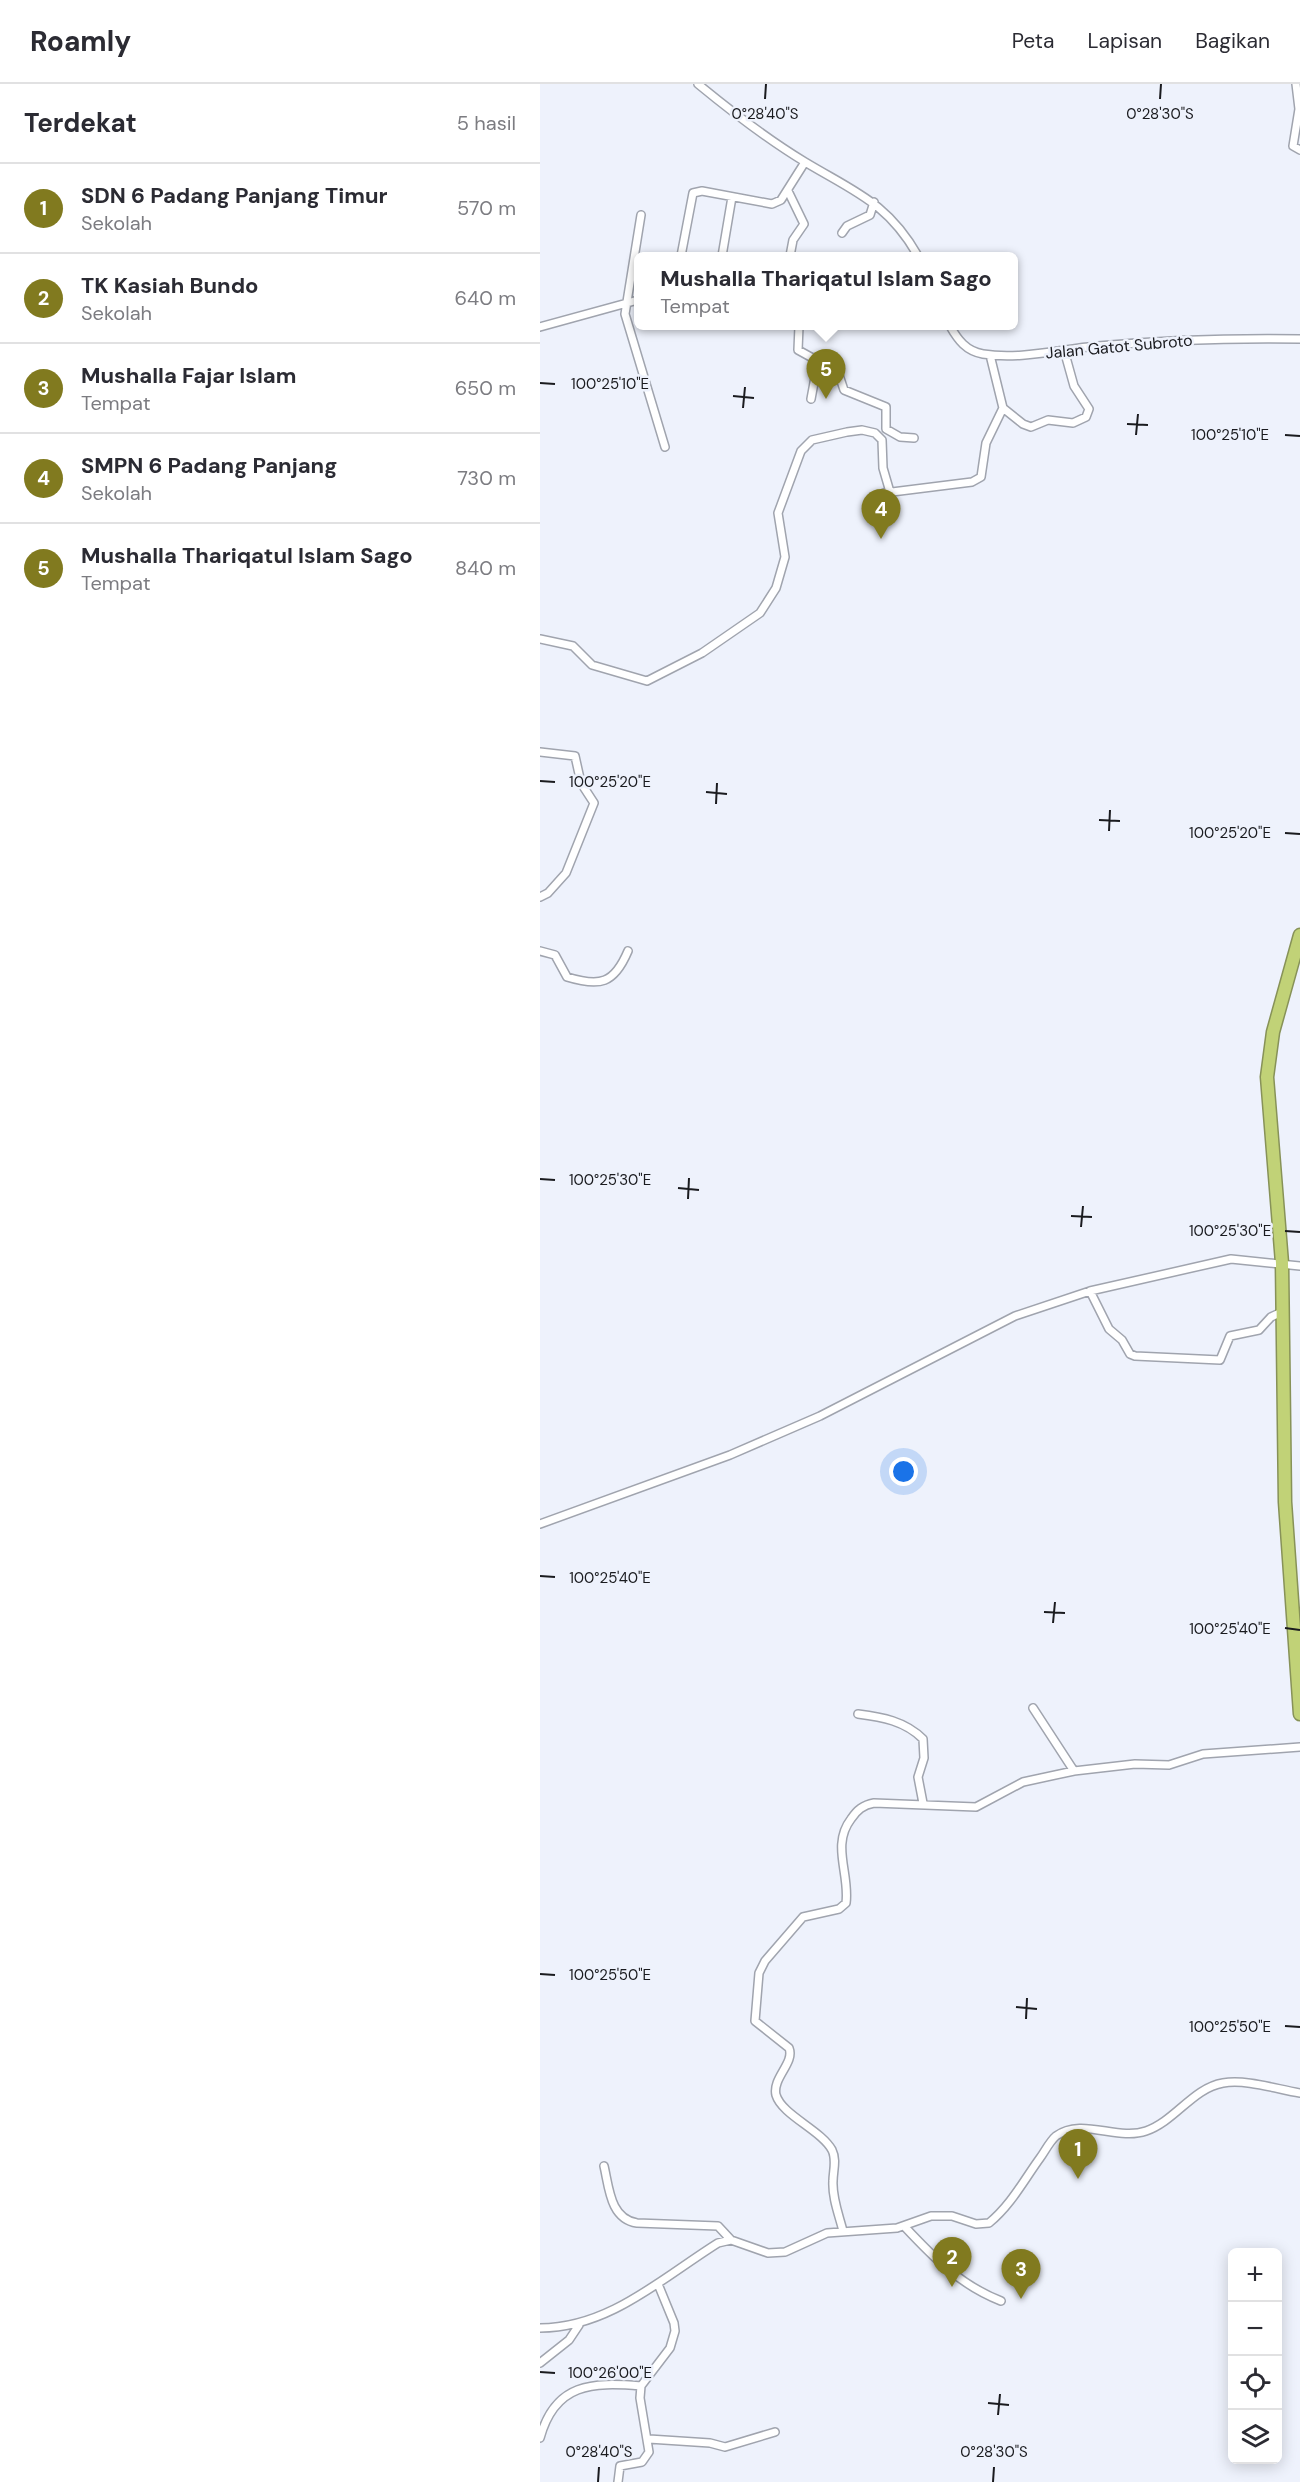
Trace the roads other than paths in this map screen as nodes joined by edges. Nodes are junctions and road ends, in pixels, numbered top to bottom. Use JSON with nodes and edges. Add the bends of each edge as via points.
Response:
{"nodes":[{"id":1,"x":698,"y":84,"type":"edge"},
{"id":2,"x":1296,"y":84,"type":"edge"},
{"id":3,"x":1300,"y":150,"type":"edge"},
{"id":4,"x":805,"y":162,"type":"junction"},
{"id":5,"x":788,"y":191,"type":"junction"},
{"id":6,"x":732,"y":198,"type":"junction"},
{"id":7,"x":874,"y":202,"type":"junction"},
{"id":8,"x":641,"y":215,"type":"dead end"},
{"id":9,"x":842,"y":233,"type":"dead end"},
{"id":10,"x":634,"y":252,"type":"edge"},
{"id":11,"x":682,"y":252,"type":"edge"},
{"id":12,"x":724,"y":252,"type":"edge"},
{"id":13,"x":791,"y":252,"type":"edge"},
{"id":14,"x":915,"y":252,"type":"edge"},
{"id":15,"x":634,"y":254,"type":"edge"},
{"id":16,"x":634,"y":302,"type":"edge"},
{"id":17,"x":625,"y":305,"type":"junction"},
{"id":18,"x":540,"y":327,"type":"edge"},
{"id":19,"x":800,"y":330,"type":"edge"},
{"id":20,"x":953,"y":330,"type":"edge"},
{"id":21,"x":1300,"y":339,"type":"edge"},
{"id":22,"x":1064,"y":350,"type":"junction"},
{"id":23,"x":990,"y":355,"type":"junction"},
{"id":24,"x":818,"y":362,"type":"junction"},
{"id":25,"x":811,"y":399,"type":"dead end"},
{"id":26,"x":1003,"y":408,"type":"junction"},
{"id":27,"x":914,"y":438,"type":"dead end"},
{"id":28,"x":665,"y":447,"type":"dead end"},
{"id":29,"x":540,"y":639,"type":"edge"},
{"id":30,"x":540,"y":752,"type":"edge"},
{"id":31,"x":540,"y":897,"type":"edge"},
{"id":32,"x":1300,"y":935,"type":"edge"},
{"id":33,"x":540,"y":951,"type":"edge"},
{"id":34,"x":628,"y":951,"type":"dead end"},
{"id":35,"x":1282,"y":1263,"type":"junction"},
{"id":36,"x":1300,"y":1266,"type":"edge"},
{"id":37,"x":1090,"y":1291,"type":"junction"},
{"id":38,"x":1284,"y":1311,"type":"junction"},
{"id":39,"x":540,"y":1524,"type":"edge"},
{"id":40,"x":1033,"y":1708,"type":"dead end"},
{"id":41,"x":858,"y":1714,"type":"dead end"},
{"id":42,"x":1300,"y":1714,"type":"edge"},
{"id":43,"x":1300,"y":1747,"type":"edge"},
{"id":44,"x":1074,"y":1771,"type":"junction"},
{"id":45,"x":923,"y":1803,"type":"junction"},
{"id":46,"x":1300,"y":2093,"type":"edge"},
{"id":47,"x":604,"y":2166,"type":"dead end"},
{"id":48,"x":904,"y":2226,"type":"junction"},
{"id":49,"x":843,"y":2231,"type":"junction"},
{"id":50,"x":731,"y":2240,"type":"junction"},
{"id":51,"x":658,"y":2284,"type":"junction"},
{"id":52,"x":1001,"y":2301,"type":"dead end"},
{"id":53,"x":579,"y":2325,"type":"junction"},
{"id":54,"x":540,"y":2328,"type":"edge"},
{"id":55,"x":540,"y":2362,"type":"edge"},
{"id":56,"x":641,"y":2386,"type":"junction"},
{"id":57,"x":775,"y":2432,"type":"dead end"},
{"id":58,"x":540,"y":2438,"type":"edge"},
{"id":59,"x":649,"y":2439,"type":"junction"},
{"id":60,"x":618,"y":2482,"type":"edge"}],
"edges":[{"from":1,"to":4,"type":"street","via":[[724,108]]},
{"from":2,"to":3,"type":"street","via":[[1299,109],[1293,146]]},
{"from":4,"to":5,"type":"street"},
{"from":4,"to":7,"type":"street"},
{"from":5,"to":6,"type":"street","via":[[772,204]]},
{"from":5,"to":13,"type":"street","via":[[804,224],[793,240]]},
{"from":6,"to":11,"type":"street","via":[[702,191],[693,194]]},
{"from":6,"to":12,"type":"street"},
{"from":7,"to":9,"type":"street","via":[[870,214]]},
{"from":7,"to":14,"type":"street","via":[[892,218]]},
{"from":8,"to":10,"type":"street"},
{"from":15,"to":17,"type":"street"},
{"from":16,"to":17,"type":"street"},
{"from":17,"to":18,"type":"street"},
{"from":17,"to":28,"type":"street"},
{"from":19,"to":24,"type":"street","via":[[798,350]]},
{"from":20,"to":23,"type":"street","name":"Jalan Gatot Subroto","via":[[963,345]]},
{"from":21,"to":22,"type":"street","name":"Jalan Gatot Subroto","via":[[1224,338]]},
{"from":22,"to":23,"type":"street","name":"Jalan Gatot Subroto"},
{"from":22,"to":26,"type":"street","via":[[1074,386],[1089,409],[1086,417],[1073,423],[1048,420],[1031,427]]},
{"from":23,"to":26,"type":"street"},
{"from":24,"to":25,"type":"street"},
{"from":24,"to":27,"type":"street","via":[[838,372],[844,390],[886,407],[886,429],[900,437]]},
{"from":26,"to":29,"type":"street","via":[[986,443],[978,480],[887,493],[882,440],[875,433],[862,430],[812,440],[801,451],[778,513],[785,558],[776,588],[760,613],[662,675],[646,681],[627,676],[592,665],[573,646]]},
{"from":30,"to":31,"type":"street","via":[[575,756],[581,783],[594,803],[566,873]]},
{"from":32,"to":35,"type":"highway","via":[[1273,1032],[1268,1077]]},
{"from":33,"to":34,"type":"street","via":[[555,955],[567,977],[592,984],[621,968]]},
{"from":35,"to":36,"type":"street"},
{"from":35,"to":37,"type":"street","via":[[1231,1259]]},
{"from":35,"to":38,"type":"highway"},
{"from":37,"to":38,"type":"street","via":[[1111,1331],[1135,1356],[1220,1360],[1230,1336],[1261,1329],[1271,1317]]},
{"from":37,"to":39,"type":"street","via":[[1015,1316],[820,1416],[730,1455]]},
{"from":38,"to":42,"type":"highway","via":[[1285,1502]]},
{"from":40,"to":44,"type":"street"},
{"from":41,"to":45,"type":"street","via":[[892,1720],[914,1730],[922,1739],[924,1758],[918,1777]]},
{"from":43,"to":44,"type":"street","via":[[1203,1754],[1169,1765],[1135,1764]]},
{"from":44,"to":45,"type":"street","via":[[1023,1782],[976,1807]]},
{"from":45,"to":49,"type":"street","via":[[874,1803],[856,1812],[841,1841],[846,1903],[839,1909],[803,1917],[765,1961],[758,1978],[754,2021],[791,2052],[777,2082],[776,2094],[832,2150],[833,2187]]},
{"from":46,"to":48,"type":"street","via":[[1226,2082],[1211,2085],[1167,2120],[1146,2131],[1124,2134],[1067,2130],[1054,2137],[1010,2203],[989,2223],[931,2216]]},
{"from":47,"to":50,"type":"street","via":[[614,2207],[624,2219],[637,2223],[718,2226]]},
{"from":48,"to":49,"type":"street"},
{"from":48,"to":52,"type":"street","via":[[950,2273]]},
{"from":49,"to":50,"type":"street","via":[[785,2252],[768,2253]]},
{"from":50,"to":51,"type":"street","via":[[718,2243]]},
{"from":51,"to":53,"type":"street"},
{"from":51,"to":56,"type":"street","via":[[674,2323],[674,2338]]},
{"from":53,"to":54,"type":"street"},
{"from":53,"to":55,"type":"street","via":[[569,2340]]},
{"from":56,"to":58,"type":"street","via":[[597,2384],[571,2391],[550,2412]]},
{"from":56,"to":59,"type":"street"},
{"from":57,"to":59,"type":"street","via":[[725,2447]]},
{"from":59,"to":60,"type":"street","via":[[647,2459],[620,2466]]}]}
